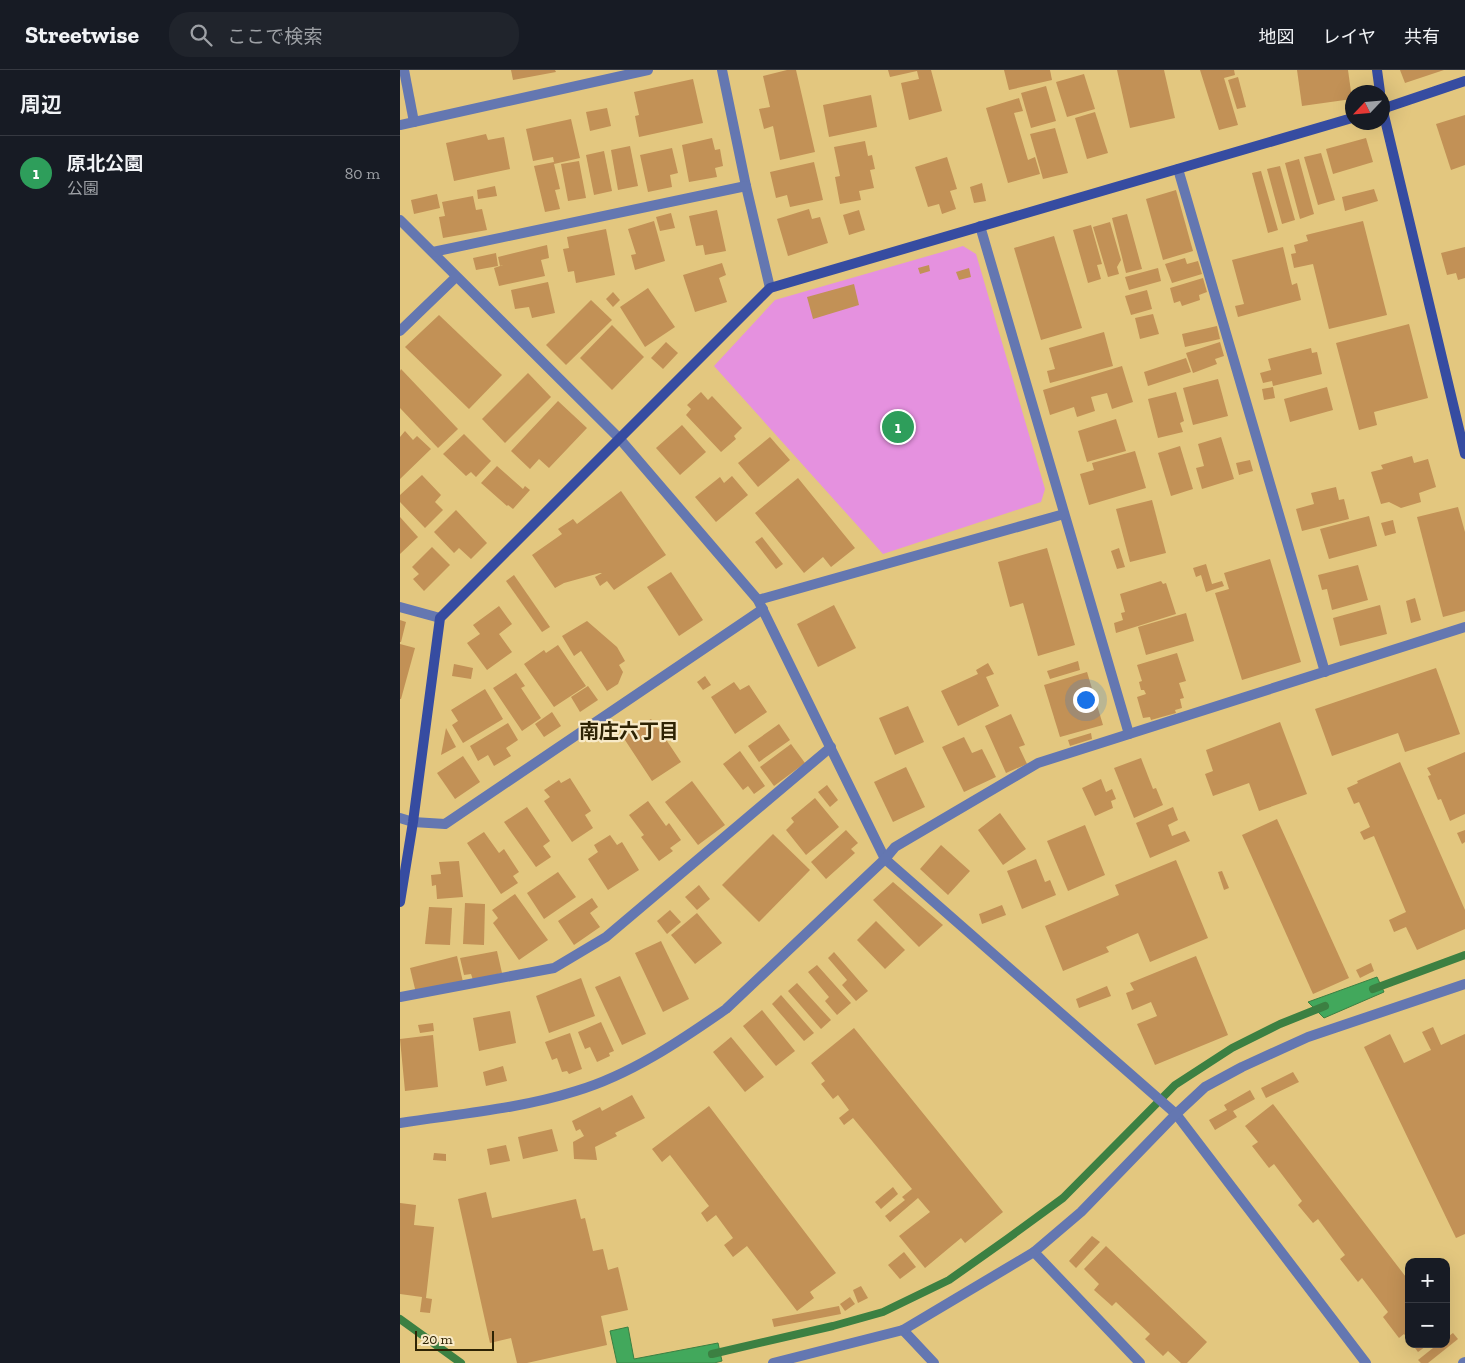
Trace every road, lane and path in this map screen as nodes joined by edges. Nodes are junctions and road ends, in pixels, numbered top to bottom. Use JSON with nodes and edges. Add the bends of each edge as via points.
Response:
{"nodes":[{"id":1,"x":404,"y":70,"type":"edge"},
{"id":2,"x":648,"y":70,"type":"edge"},
{"id":3,"x":722,"y":70,"type":"edge"},
{"id":4,"x":1377,"y":70,"type":"edge"},
{"id":5,"x":1465,"y":81,"type":"edge"},
{"id":6,"x":1379,"y":85,"type":"edge"},
{"id":7,"x":1390,"y":106,"type":"edge"},
{"id":8,"x":1345,"y":120,"type":"edge"},
{"id":9,"x":414,"y":122,"type":"junction"},
{"id":10,"x":400,"y":125,"type":"edge"},
{"id":11,"x":1388,"y":130,"type":"edge"},
{"id":12,"x":1178,"y":169,"type":"junction"},
{"id":13,"x":746,"y":186,"type":"junction"},
{"id":14,"x":400,"y":220,"type":"edge"},
{"id":15,"x":980,"y":226,"type":"junction"},
{"id":16,"x":433,"y":252,"type":"junction"},
{"id":17,"x":456,"y":277,"type":"junction"},
{"id":18,"x":770,"y":288,"type":"junction"},
{"id":19,"x":400,"y":331,"type":"edge"},
{"id":20,"x":619,"y":438,"type":"junction"},
{"id":21,"x":1465,"y":454,"type":"edge"},
{"id":22,"x":1064,"y":514,"type":"junction"},
{"id":23,"x":761,"y":605,"type":"junction"},
{"id":24,"x":400,"y":606,"type":"edge"},
{"id":25,"x":440,"y":618,"type":"junction"},
{"id":26,"x":1465,"y":627,"type":"edge"},
{"id":27,"x":1325,"y":672,"type":"junction"},
{"id":28,"x":1129,"y":734,"type":"junction"},
{"id":29,"x":831,"y":747,"type":"junction"},
{"id":30,"x":400,"y":818,"type":"edge"},
{"id":31,"x":413,"y":822,"type":"junction"},
{"id":32,"x":885,"y":859,"type":"junction"},
{"id":33,"x":400,"y":902,"type":"edge"},
{"id":34,"x":1465,"y":984,"type":"edge"},
{"id":35,"x":400,"y":997,"type":"edge"},
{"id":36,"x":1176,"y":1114,"type":"junction"},
{"id":37,"x":400,"y":1123,"type":"edge"},
{"id":38,"x":1034,"y":1252,"type":"junction"},
{"id":39,"x":903,"y":1330,"type":"junction"},
{"id":40,"x":773,"y":1363,"type":"edge"},
{"id":41,"x":934,"y":1363,"type":"edge"},
{"id":42,"x":1140,"y":1363,"type":"edge"},
{"id":43,"x":1366,"y":1363,"type":"edge"}],
"edges":[{"from":1,"to":9,"type":"street"},
{"from":2,"to":9,"type":"street"},
{"from":3,"to":13,"type":"street"},
{"from":4,"to":6,"type":"street"},
{"from":5,"to":7,"type":"street"},
{"from":8,"to":12,"type":"street"},
{"from":9,"to":10,"type":"street"},
{"from":11,"to":21,"type":"street"},
{"from":12,"to":15,"type":"street"},
{"from":12,"to":27,"type":"street"},
{"from":13,"to":16,"type":"street"},
{"from":13,"to":18,"type":"street"},
{"from":14,"to":16,"type":"street"},
{"from":15,"to":18,"type":"street"},
{"from":15,"to":22,"type":"street"},
{"from":16,"to":17,"type":"street"},
{"from":17,"to":19,"type":"street"},
{"from":17,"to":20,"type":"street"},
{"from":18,"to":20,"type":"street"},
{"from":20,"to":23,"type":"street"},
{"from":20,"to":25,"type":"street"},
{"from":22,"to":23,"type":"street"},
{"from":22,"to":28,"type":"street"},
{"from":23,"to":29,"type":"street"},
{"from":23,"to":31,"type":"street","via":[[445,824]]},
{"from":24,"to":25,"type":"street"},
{"from":25,"to":31,"type":"street"},
{"from":26,"to":27,"type":"street"},
{"from":27,"to":28,"type":"street"},
{"from":28,"to":32,"type":"street","via":[[1038,762],[895,847]]},
{"from":29,"to":32,"type":"street"},
{"from":29,"to":35,"type":"street","via":[[606,937],[554,968]]},
{"from":30,"to":31,"type":"street"},
{"from":31,"to":33,"type":"street"},
{"from":32,"to":36,"type":"street"},
{"from":32,"to":37,"type":"street","via":[[726,1009],[644,1061],[576,1091],[528,1103]]},
{"from":34,"to":36,"type":"street","via":[[1300,1040],[1242,1066],[1205,1087]]},
{"from":36,"to":38,"type":"street","via":[[1081,1212]]},
{"from":36,"to":43,"type":"street"},
{"from":38,"to":39,"type":"street"},
{"from":38,"to":42,"type":"street"},
{"from":39,"to":40,"type":"street"},
{"from":39,"to":41,"type":"street"}]}
